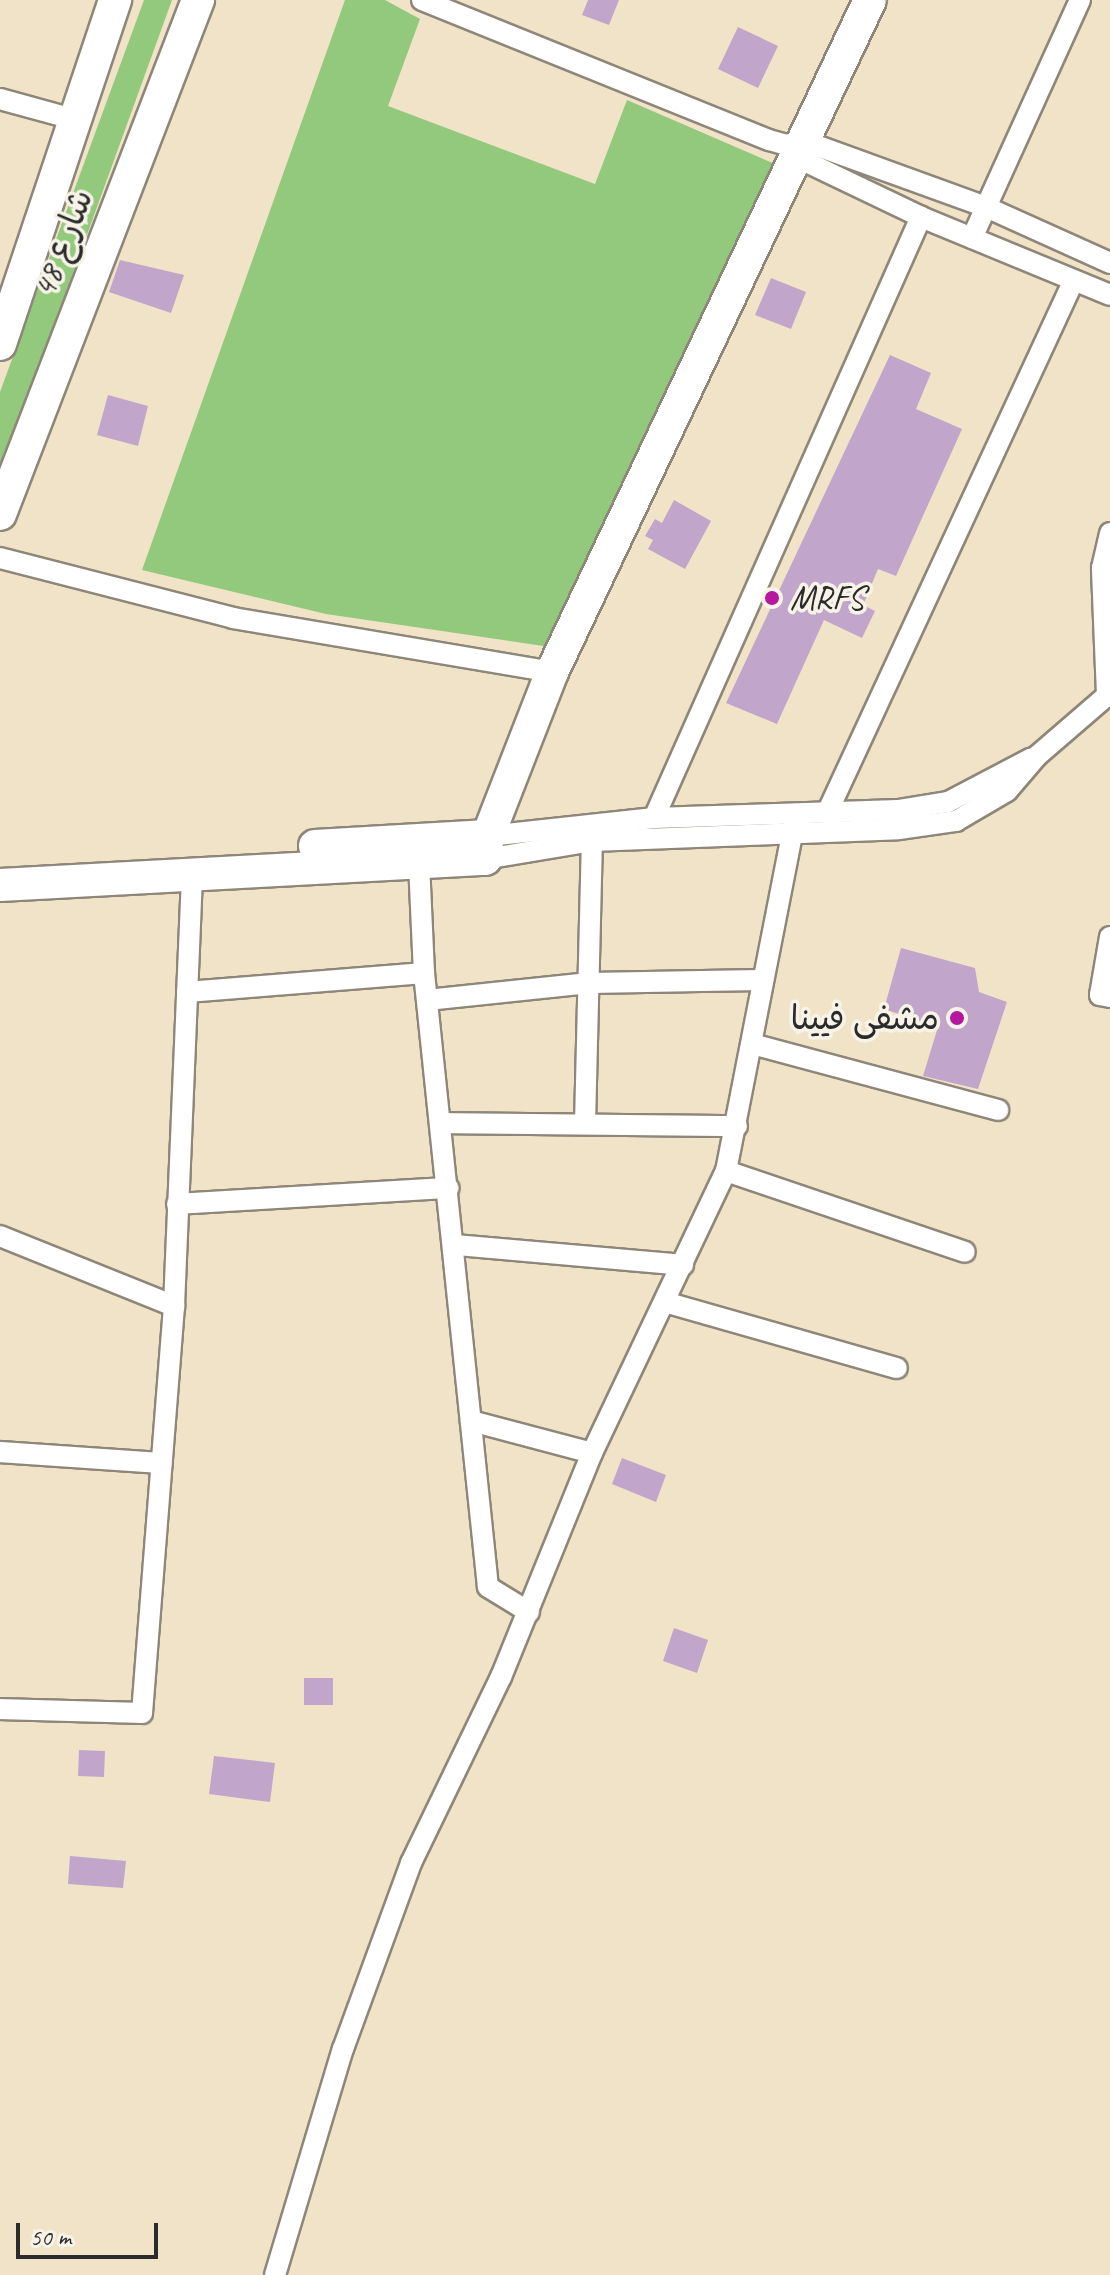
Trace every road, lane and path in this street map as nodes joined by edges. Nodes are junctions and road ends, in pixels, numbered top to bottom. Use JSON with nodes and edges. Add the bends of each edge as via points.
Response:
{"nodes":[{"id":1,"x":115,"y":0,"type":"edge"},
{"id":2,"x":198,"y":0,"type":"edge"},
{"id":3,"x":422,"y":0,"type":"edge"},
{"id":4,"x":870,"y":0,"type":"edge"},
{"id":5,"x":1080,"y":0,"type":"edge"},
{"id":6,"x":0,"y":99,"type":"edge"},
{"id":7,"x":76,"y":120,"type":"junction"},
{"id":8,"x":795,"y":148,"type":"junction"},
{"id":9,"x":986,"y":207,"type":"junction"},
{"id":10,"x":921,"y":217,"type":"junction"},
{"id":11,"x":972,"y":238,"type":"junction"},
{"id":12,"x":1110,"y":263,"type":"edge"},
{"id":13,"x":1074,"y":280,"type":"junction"},
{"id":14,"x":1110,"y":295,"type":"edge"},
{"id":15,"x":0,"y":344,"type":"edge"},
{"id":16,"x":0,"y":514,"type":"edge"},
{"id":17,"x":1110,"y":533,"type":"edge"},
{"id":18,"x":0,"y":558,"type":"edge"},
{"id":19,"x":552,"y":672,"type":"junction"},
{"id":20,"x":1109,"y":694,"type":"edge"},
{"id":21,"x":1037,"y":756,"type":"junction"},
{"id":22,"x":827,"y":813,"type":"junction"},
{"id":23,"x":654,"y":818,"type":"junction"},
{"id":24,"x":795,"y":824,"type":"junction"},
{"id":25,"x":592,"y":841,"type":"junction"},
{"id":26,"x":486,"y":848,"type":"junction"},
{"id":27,"x":0,"y":863,"type":"edge"},
{"id":28,"x":419,"y":863,"type":"junction"},
{"id":29,"x":192,"y":876,"type":"junction"},
{"id":30,"x":0,"y":885,"type":"edge"},
{"id":31,"x":1110,"y":937,"type":"edge"},
{"id":32,"x":424,"y":973,"type":"junction"},
{"id":33,"x":762,"y":980,"type":"junction"},
{"id":34,"x":589,"y":983,"type":"junction"},
{"id":35,"x":187,"y":992,"type":"junction"},
{"id":36,"x":1110,"y":997,"type":"edge"},
{"id":37,"x":427,"y":1000,"type":"junction"},
{"id":38,"x":752,"y":1044,"type":"junction"},
{"id":39,"x":998,"y":1110,"type":"dead end"},
{"id":40,"x":442,"y":1123,"type":"junction"},
{"id":41,"x":585,"y":1124,"type":"junction"},
{"id":42,"x":737,"y":1126,"type":"junction"},
{"id":43,"x":726,"y":1171,"type":"junction"},
{"id":44,"x":449,"y":1188,"type":"junction"},
{"id":45,"x":177,"y":1204,"type":"junction"},
{"id":46,"x":0,"y":1236,"type":"edge"},
{"id":47,"x":456,"y":1245,"type":"junction"},
{"id":48,"x":965,"y":1252,"type":"dead end"},
{"id":49,"x":683,"y":1265,"type":"junction"},
{"id":50,"x":665,"y":1302,"type":"junction"},
{"id":51,"x":174,"y":1306,"type":"junction"},
{"id":52,"x":897,"y":1368,"type":"dead end"},
{"id":53,"x":471,"y":1421,"type":"junction"},
{"id":54,"x":0,"y":1452,"type":"edge"},
{"id":55,"x":592,"y":1453,"type":"junction"},
{"id":56,"x":162,"y":1463,"type":"junction"},
{"id":57,"x":529,"y":1612,"type":"junction"},
{"id":58,"x":0,"y":1709,"type":"edge"},
{"id":59,"x":275,"y":2275,"type":"edge"}],
"edges":[{"from":1,"to":7,"type":"main road","name":"48 شارع"},
{"from":2,"to":16,"type":"main road","name":"48 شارع"},
{"from":3,"to":8,"type":"street"},
{"from":4,"to":8,"type":"main road"},
{"from":5,"to":9,"type":"street"},
{"from":6,"to":7,"type":"street"},
{"from":7,"to":15,"type":"main road","name":"48 شارع"},
{"from":8,"to":9,"type":"street"},
{"from":8,"to":10,"type":"street"},
{"from":8,"to":19,"type":"main road"},
{"from":9,"to":11,"type":"street"},
{"from":9,"to":12,"type":"street"},
{"from":10,"to":11,"type":"street"},
{"from":10,"to":23,"type":"street"},
{"from":11,"to":13,"type":"street"},
{"from":13,"to":14,"type":"street"},
{"from":13,"to":22,"type":"street"},
{"from":17,"to":20,"type":"street","via":[[1102,568]]},
{"from":18,"to":19,"type":"street","via":[[233,618]]},
{"from":19,"to":26,"type":"main road"},
{"from":20,"to":21,"type":"street"},
{"from":21,"to":22,"type":"street","via":[[948,802]]},
{"from":21,"to":24,"type":"street","via":[[1007,791],[956,821]]},
{"from":22,"to":24,"type":"street"},
{"from":23,"to":24,"type":"street"},
{"from":23,"to":26,"type":"street"},
{"from":24,"to":25,"type":"street"},
{"from":24,"to":33,"type":"street"},
{"from":25,"to":26,"type":"street"},
{"from":25,"to":34,"type":"street"},
{"from":26,"to":27,"type":"main road"},
{"from":26,"to":28,"type":"main road"},
{"from":28,"to":29,"type":"main road"},
{"from":28,"to":32,"type":"street"},
{"from":29,"to":30,"type":"main road"},
{"from":29,"to":35,"type":"street"},
{"from":31,"to":36,"type":"street","via":[[1100,995]]},
{"from":32,"to":35,"type":"street"},
{"from":32,"to":37,"type":"street"},
{"from":33,"to":34,"type":"street"},
{"from":33,"to":38,"type":"street"},
{"from":34,"to":37,"type":"street"},
{"from":34,"to":41,"type":"street"},
{"from":35,"to":45,"type":"street"},
{"from":37,"to":40,"type":"street"},
{"from":38,"to":39,"type":"street"},
{"from":38,"to":42,"type":"street"},
{"from":40,"to":41,"type":"street"},
{"from":40,"to":44,"type":"street"},
{"from":41,"to":42,"type":"street"},
{"from":42,"to":43,"type":"street"},
{"from":43,"to":48,"type":"street"},
{"from":43,"to":49,"type":"street"},
{"from":44,"to":45,"type":"street"},
{"from":44,"to":47,"type":"street"},
{"from":45,"to":51,"type":"street"},
{"from":46,"to":51,"type":"street"},
{"from":47,"to":49,"type":"street"},
{"from":47,"to":53,"type":"street"},
{"from":49,"to":50,"type":"street"},
{"from":50,"to":52,"type":"street"},
{"from":50,"to":55,"type":"street"},
{"from":51,"to":56,"type":"street"},
{"from":53,"to":55,"type":"street"},
{"from":53,"to":57,"type":"street","via":[[488,1587]]},
{"from":54,"to":56,"type":"street"},
{"from":55,"to":57,"type":"street"},
{"from":56,"to":58,"type":"street","via":[[142,1713]]},
{"from":57,"to":59,"type":"street","via":[[411,1863],[343,2049]]}]}
